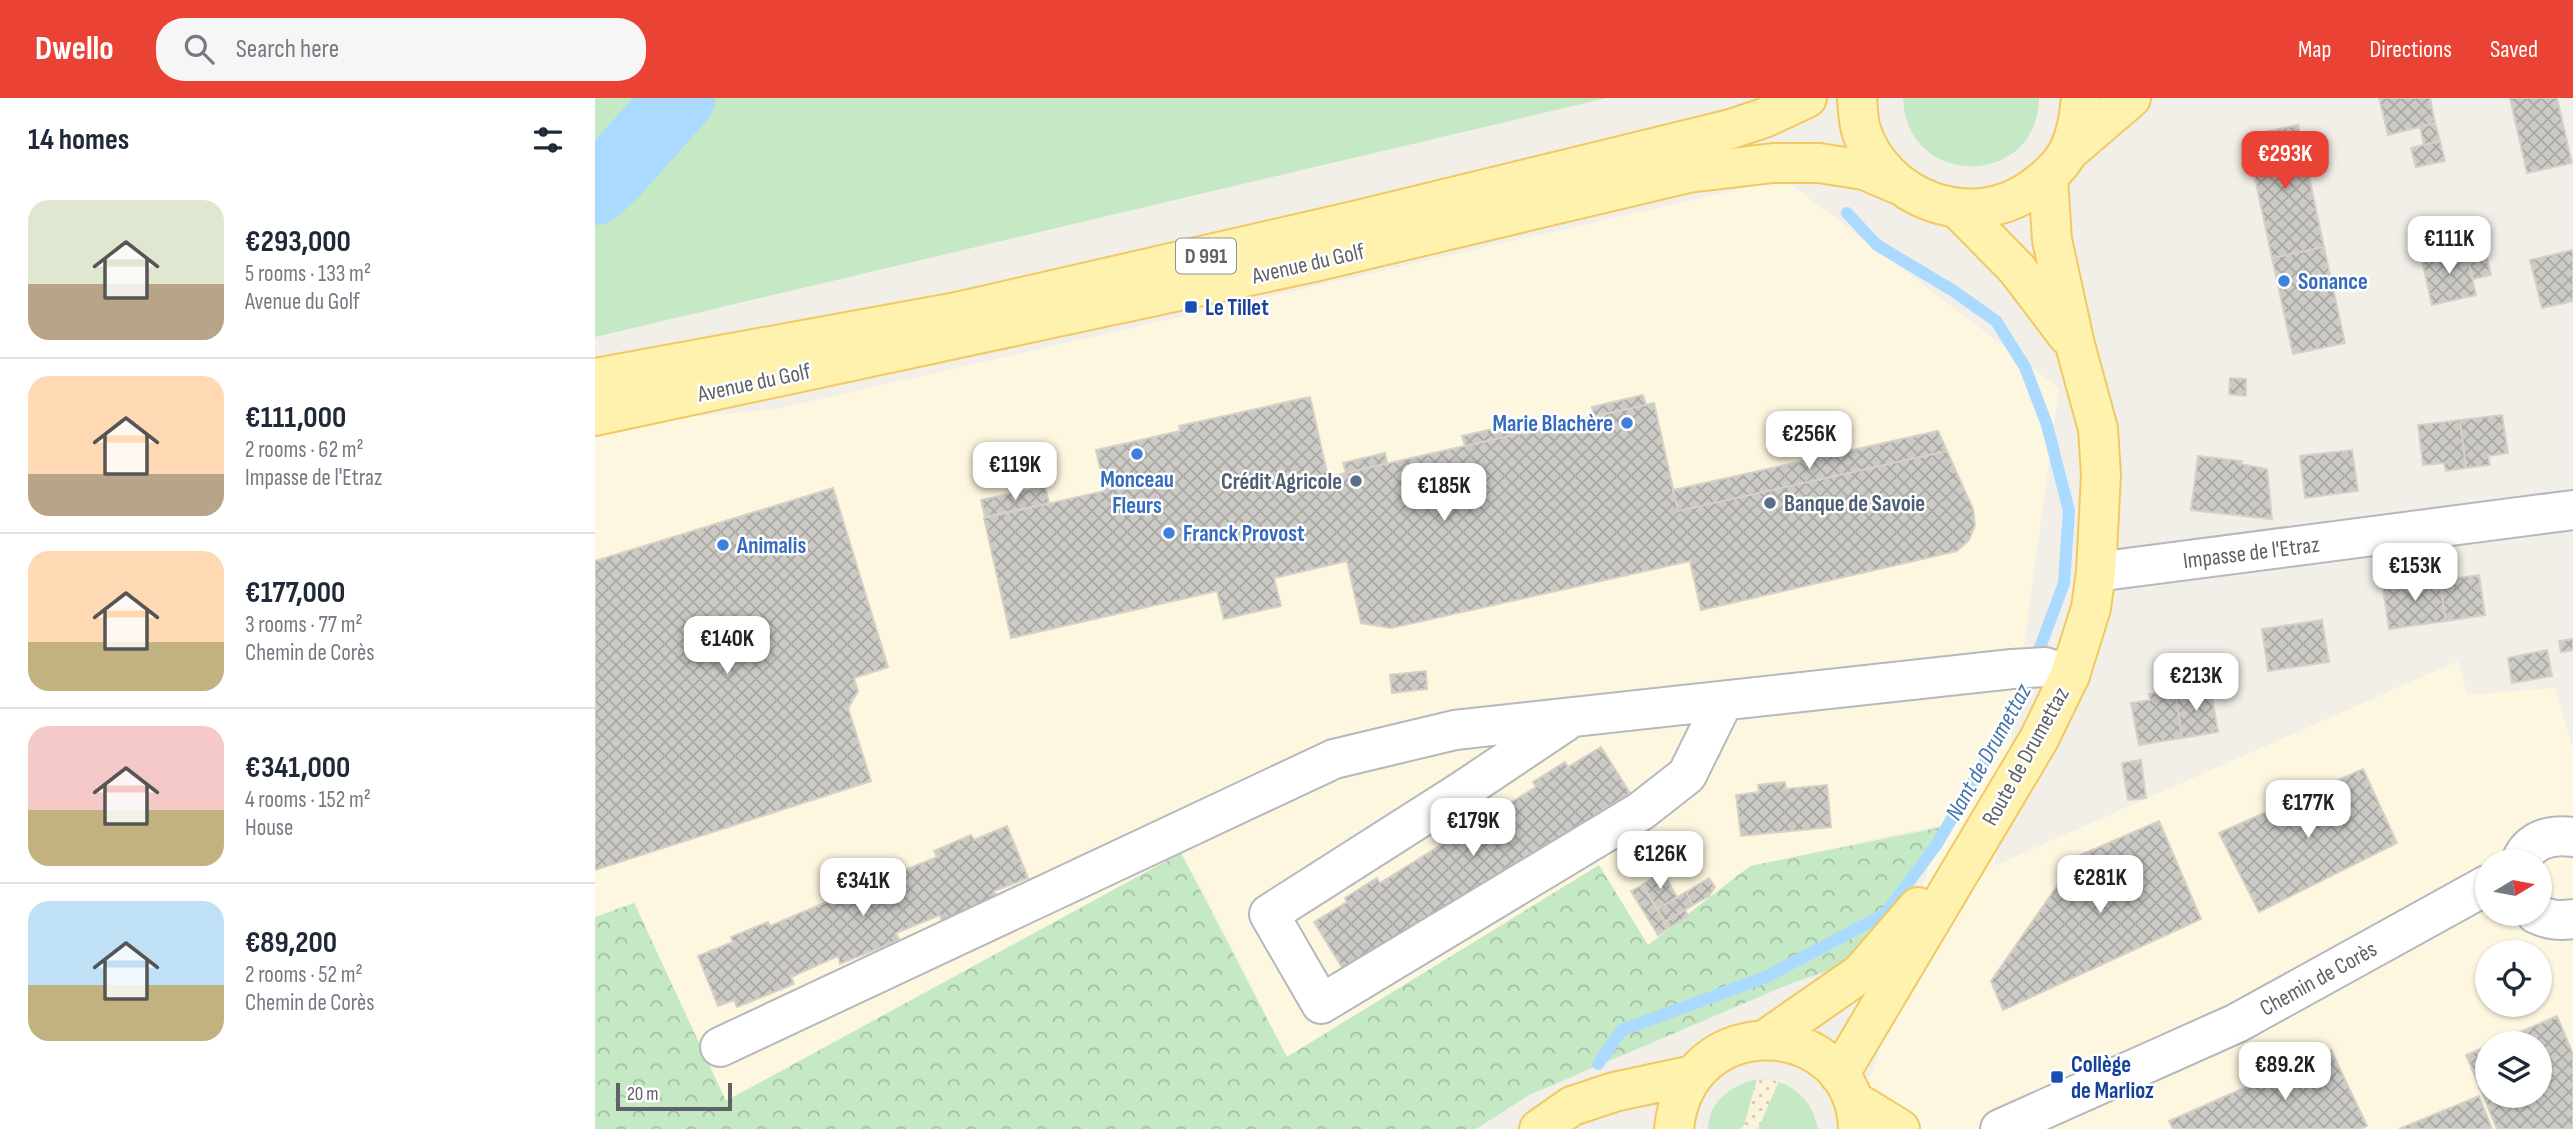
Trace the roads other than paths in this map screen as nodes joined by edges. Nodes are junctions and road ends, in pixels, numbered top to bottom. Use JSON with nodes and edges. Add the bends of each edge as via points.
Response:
{"nodes":[{"id":1,"x":1807,"y":98,"type":"edge"},
{"id":2,"x":1857,"y":98,"type":"edge"},
{"id":3,"x":2081,"y":98,"type":"edge"},
{"id":4,"x":2131,"y":98,"type":"edge"},
{"id":5,"x":2058,"y":165,"type":"junction"},
{"id":6,"x":1897,"y":184,"type":"junction"},
{"id":7,"x":1958,"y":209,"type":"junction"},
{"id":8,"x":2075,"y":345,"type":"junction"},
{"id":9,"x":595,"y":378,"type":"edge"},
{"id":10,"x":595,"y":416,"type":"edge"},
{"id":11,"x":2573,"y":510,"type":"edge"},
{"id":12,"x":2097,"y":572,"type":"junction"},
{"id":13,"x":2043,"y":670,"type":"junction"},
{"id":14,"x":1723,"y":702,"type":"junction"},
{"id":15,"x":1571,"y":718,"type":"junction"},
{"id":16,"x":1980,"y":836,"type":"junction"},
{"id":17,"x":2573,"y":837,"type":"edge"},
{"id":18,"x":2530,"y":849,"type":"edge"},
{"id":19,"x":2475,"y":892,"type":"edge"},
{"id":20,"x":2444,"y":910,"type":"junction"},
{"id":21,"x":2475,"y":911,"type":"edge"},
{"id":22,"x":1766,"y":1039,"type":"junction"},
{"id":23,"x":720,"y":1047,"type":"dead end"},
{"id":24,"x":1693,"y":1075,"type":"junction"},
{"id":25,"x":1850,"y":1101,"type":"edge"},
{"id":26,"x":1539,"y":1129,"type":"edge"},
{"id":27,"x":1674,"y":1129,"type":"edge"},
{"id":28,"x":1900,"y":1129,"type":"edge"},
{"id":29,"x":2000,"y":1129,"type":"edge"}],
"edges":[{"from":1,"to":9,"type":"main road","name":"Avenue du Golf","number":"D 991","via":[[1765,118],[1707,135],[1353,222],[957,312]]},
{"from":2,"to":6,"type":"main road","via":[[1861,129],[1875,159]]},
{"from":3,"to":5,"type":"main road","via":[[2079,122]]},
{"from":4,"to":5,"type":"main road"},
{"from":5,"to":7,"type":"main road","via":[[2021,197],[1991,208]]},
{"from":5,"to":8,"type":"main road","name":"Route de Drumettaz","via":[[2052,240]]},
{"from":6,"to":7,"type":"main road","via":[[1926,201]]},
{"from":6,"to":10,"type":"main road","name":"Avenue du Golf","number":"D 991","via":[[1864,170],[1819,163],[1773,163],[1688,173],[1314,262]]},
{"from":7,"to":8,"type":"main road","name":"Route de Drumettaz","via":[[2017,269]]},
{"from":8,"to":12,"type":"main road","name":"Route de Drumettaz","via":[[2098,429],[2102,475]]},
{"from":11,"to":12,"type":"street","name":"Impasse de l'Etraz"},
{"from":12,"to":13,"type":"main road","name":"Route de Drumettaz","via":[[2091,608]]},
{"from":13,"to":14,"type":"street"},
{"from":13,"to":16,"type":"main road","name":"Route de Drumettaz","via":[[2039,739]]},
{"from":14,"to":15,"type":"street"},
{"from":14,"to":15,"type":"street","via":[[1687,775],[1641,811],[1321,1004],[1269,914]]},
{"from":15,"to":23,"type":"street","via":[[1455,730],[1334,760]]},
{"from":16,"to":22,"type":"main road","name":"Route de Drumettaz","via":[[1861,972]]},
{"from":16,"to":25,"type":"main road","name":"Route de Drumettaz"},
{"from":17,"to":18,"type":"street","via":[[2546,837]]},
{"from":19,"to":20,"type":"street","name":"Chemin de Corès"},
{"from":20,"to":21,"type":"street"},
{"from":20,"to":29,"type":"street","name":"Chemin de Corès","via":[[2237,1023]]},
{"from":22,"to":24,"type":"main road","via":[[1738,1044],[1713,1056]]},
{"from":22,"to":25,"type":"main road","via":[[1793,1043],[1818,1056]]},
{"from":24,"to":26,"type":"main road","via":[[1572,1106]]},
{"from":24,"to":27,"type":"main road","via":[[1679,1100]]},
{"from":25,"to":28,"type":"main road"}]}
